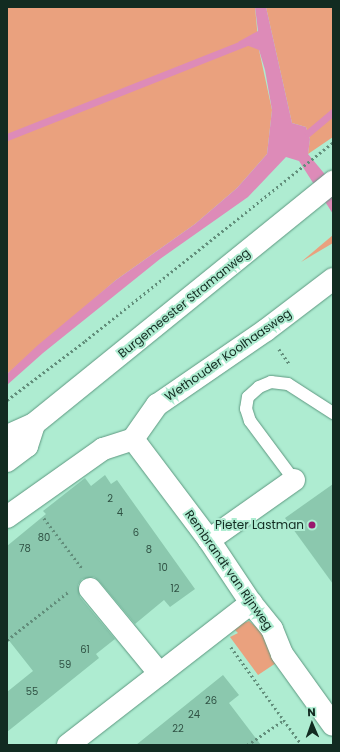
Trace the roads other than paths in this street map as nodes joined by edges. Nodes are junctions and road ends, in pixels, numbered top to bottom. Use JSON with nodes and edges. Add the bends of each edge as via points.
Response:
{"nodes":[{"id":1,"x":333,"y":182,"type":"edge"},
{"id":2,"x":333,"y":279,"type":"edge"},
{"id":3,"x":333,"y":413,"type":"edge"},
{"id":4,"x":34,"y":424,"type":"junction"},
{"id":5,"x":7,"y":436,"type":"edge"},
{"id":6,"x":132,"y":439,"type":"junction"},
{"id":7,"x":7,"y":462,"type":"edge"},
{"id":8,"x":294,"y":480,"type":"joint"},
{"id":9,"x":7,"y":517,"type":"edge"},
{"id":10,"x":209,"y":540,"type":"junction"},
{"id":11,"x":81,"y":583,"type":"road end"},
{"id":12,"x":251,"y":603,"type":"junction"},
{"id":13,"x":160,"y":674,"type":"junction"},
{"id":14,"x":332,"y":720,"type":"edge"},
{"id":15,"x":68,"y":745,"type":"edge"}],
"edges":[{"from":1,"to":4,"type":"street","name":"Burgemeester Stramanweg"},
{"from":2,"to":6,"type":"street","name":"Wethouder Koolhaasweg","via":[[266,330],[157,405]]},
{"from":3,"to":8,"type":"lane","via":[[288,384],[271,382],[259,387],[248,397],[246,409],[250,421]]},
{"from":4,"to":5,"type":"street","name":"Burgemeester Stramanweg"},
{"from":4,"to":7,"type":"street","via":[[27,446]]},
{"from":6,"to":9,"type":"street","via":[[103,449]]},
{"from":6,"to":10,"type":"street","name":"Rembrandt van Rijnweg"},
{"from":8,"to":10,"type":"street"},
{"from":10,"to":12,"type":"street","name":"Rembrandt van Rijnweg"},
{"from":11,"to":13,"type":"street"},
{"from":12,"to":13,"type":"street"},
{"from":12,"to":14,"type":"street","name":"Rembrandt van Rijnweg","via":[[272,629],[282,654]]},
{"from":13,"to":15,"type":"street"}]}
